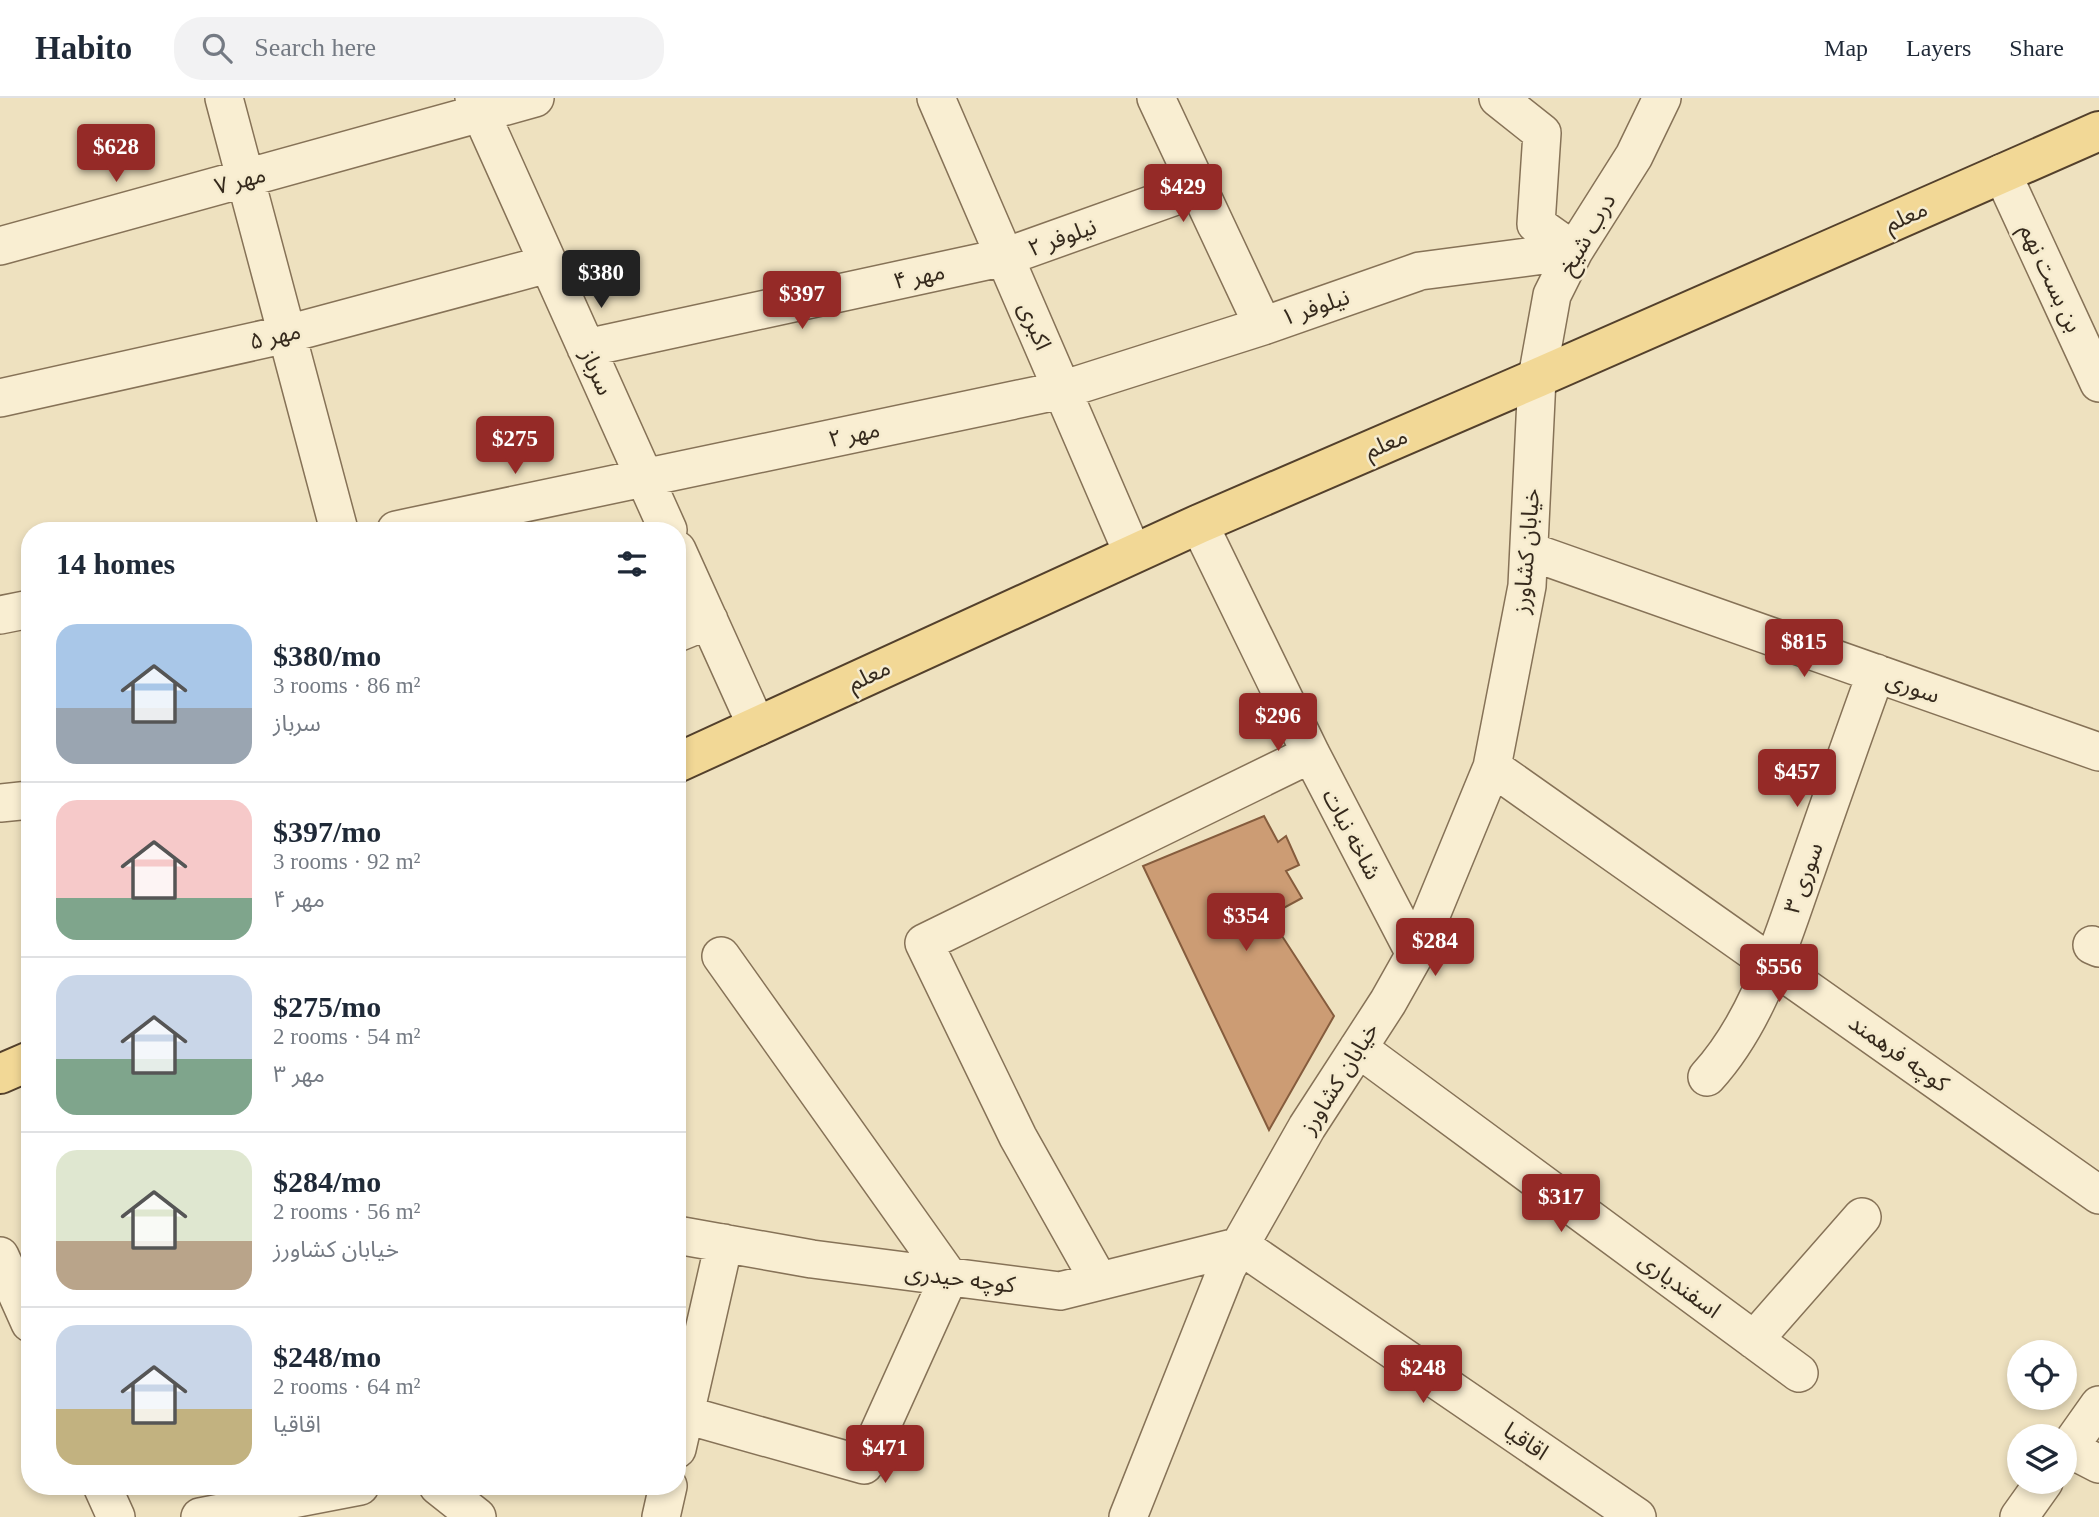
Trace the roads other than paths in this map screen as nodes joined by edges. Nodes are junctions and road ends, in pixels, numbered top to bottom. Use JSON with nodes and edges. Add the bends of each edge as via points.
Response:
{"nodes":[{"id":1,"x":224,"y":98,"type":"edge"},
{"id":2,"x":535,"y":98,"type":"edge"},
{"id":3,"x":936,"y":98,"type":"edge"},
{"id":4,"x":1156,"y":98,"type":"edge"},
{"id":5,"x":1498,"y":98,"type":"edge"},
{"id":6,"x":1662,"y":98,"type":"edge"},
{"id":7,"x":477,"y":106,"type":"edge"},
{"id":8,"x":2099,"y":131,"type":"edge"},
{"id":9,"x":2002,"y":173,"type":"junction"},
{"id":10,"x":247,"y":178,"type":"junction"},
{"id":11,"x":1198,"y":188,"type":"junction"},
{"id":12,"x":0,"y":246,"type":"edge"},
{"id":13,"x":1574,"y":251,"type":"junction"},
{"id":14,"x":1005,"y":257,"type":"junction"},
{"id":15,"x":548,"y":264,"type":"junction"},
{"id":16,"x":1263,"y":326,"type":"junction"},
{"id":17,"x":287,"y":334,"type":"junction"},
{"id":18,"x":586,"y":348,"type":"junction"},
{"id":19,"x":1537,"y":378,"type":"junction"},
{"id":20,"x":2099,"y":383,"type":"edge"},
{"id":21,"x":1062,"y":390,"type":"junction"},
{"id":22,"x":0,"y":398,"type":"edge"},
{"id":23,"x":645,"y":478,"type":"junction"},
{"id":24,"x":337,"y":522,"type":"edge"},
{"id":25,"x":434,"y":522,"type":"edge"},
{"id":26,"x":664,"y":522,"type":"edge"},
{"id":27,"x":1199,"y":524,"type":"junction"},
{"id":28,"x":1529,"y":551,"type":"junction"},
{"id":29,"x":1133,"y":554,"type":"junction"},
{"id":30,"x":686,"y":593,"type":"edge"},
{"id":31,"x":21,"y":611,"type":"edge"},
{"id":32,"x":0,"y":615,"type":"edge"},
{"id":33,"x":693,"y":626,"type":"edge"},
{"id":34,"x":1876,"y":673,"type":"junction"},
{"id":35,"x":757,"y":727,"type":"junction"},
{"id":36,"x":2099,"y":752,"type":"edge"},
{"id":37,"x":1311,"y":754,"type":"junction"},
{"id":38,"x":686,"y":759,"type":"edge"},
{"id":39,"x":1492,"y":767,"type":"junction"},
{"id":40,"x":21,"y":801,"type":"edge"},
{"id":41,"x":0,"y":803,"type":"edge"},
{"id":42,"x":1415,"y":954,"type":"junction"},
{"id":43,"x":721,"y":956,"type":"dead end"},
{"id":44,"x":1773,"y":965,"type":"junction"},
{"id":45,"x":1358,"y":1048,"type":"junction"},
{"id":46,"x":21,"y":1064,"type":"edge"},
{"id":47,"x":0,"y":1074,"type":"edge"},
{"id":48,"x":1707,"y":1077,"type":"dead end"},
{"id":49,"x":2099,"y":1195,"type":"edge"},
{"id":50,"x":1862,"y":1217,"type":"dead end"},
{"id":51,"x":686,"y":1237,"type":"edge"},
{"id":52,"x":724,"y":1243,"type":"junction"},
{"id":53,"x":1241,"y":1246,"type":"junction"},
{"id":54,"x":0,"y":1256,"type":"edge"},
{"id":55,"x":950,"y":1277,"type":"junction"},
{"id":56,"x":1099,"y":1281,"type":"junction"},
{"id":57,"x":21,"y":1303,"type":"edge"},
{"id":58,"x":1755,"y":1340,"type":"junction"},
{"id":59,"x":1799,"y":1373,"type":"dead end"},
{"id":60,"x":2099,"y":1405,"type":"edge"},
{"id":61,"x":686,"y":1410,"type":"edge"},
{"id":62,"x":686,"y":1433,"type":"edge"},
{"id":63,"x":2077,"y":1455,"type":"edge"},
{"id":64,"x":2035,"y":1494,"type":"edge"},
{"id":65,"x":106,"y":1495,"type":"edge"},
{"id":66,"x":314,"y":1495,"type":"edge"},
{"id":67,"x":449,"y":1495,"type":"edge"},
{"id":68,"x":666,"y":1495,"type":"edge"},
{"id":69,"x":116,"y":1517,"type":"edge"},
{"id":70,"x":200,"y":1517,"type":"edge"},
{"id":71,"x":477,"y":1517,"type":"edge"},
{"id":72,"x":661,"y":1517,"type":"edge"},
{"id":73,"x":1128,"y":1517,"type":"edge"},
{"id":74,"x":1637,"y":1517,"type":"edge"},
{"id":75,"x":2019,"y":1517,"type":"edge"}],
"edges":[{"from":1,"to":10,"type":"street"},
{"from":2,"to":7,"type":"street","name":"مهر ۷"},
{"from":3,"to":14,"type":"street","name":"اکبری"},
{"from":4,"to":11,"type":"street"},
{"from":5,"to":13,"type":"street","via":[[1542,133],[1536,224]]},
{"from":6,"to":13,"type":"street","name":"درب شیخ","via":[[1634,156]]},
{"from":7,"to":10,"type":"street","name":"مهر ۷"},
{"from":7,"to":15,"type":"street","name":"سرباز"},
{"from":8,"to":9,"type":"main road","name":"معلم"},
{"from":9,"to":19,"type":"main road","name":"معلم"},
{"from":9,"to":20,"type":"street","name":"بن بست نهم"},
{"from":10,"to":12,"type":"street","name":"مهر ۷"},
{"from":10,"to":17,"type":"street"},
{"from":11,"to":14,"type":"street","name":"نیلوفر ۲"},
{"from":11,"to":16,"type":"street"},
{"from":13,"to":16,"type":"street","name":"نیلوفر ۱","via":[[1420,271]]},
{"from":13,"to":19,"type":"street","name":"درب شیخ","via":[[1552,295]]},
{"from":14,"to":18,"type":"street","name":"مهر ۴"},
{"from":14,"to":21,"type":"street","name":"اکبری"},
{"from":15,"to":17,"type":"street","name":"مهر ۵"},
{"from":15,"to":18,"type":"street","name":"سرباز"},
{"from":16,"to":21,"type":"street","name":"نیلوفر ۱"},
{"from":17,"to":22,"type":"street","name":"مهر ۵"},
{"from":17,"to":24,"type":"street"},
{"from":18,"to":23,"type":"street","name":"سرباز"},
{"from":19,"to":27,"type":"main road","name":"معلم"},
{"from":19,"to":28,"type":"street","name":"خیابان کشاورز"},
{"from":21,"to":23,"type":"street","name":"مهر ۲"},
{"from":21,"to":29,"type":"street","name":"اکبری"},
{"from":23,"to":25,"type":"street","name":"مهر ۲"},
{"from":23,"to":26,"type":"street","name":"سرباز"},
{"from":27,"to":29,"type":"main road","name":"معلم"},
{"from":27,"to":37,"type":"street","name":"شاخه نبات"},
{"from":28,"to":34,"type":"street","name":"سوری"},
{"from":28,"to":39,"type":"street","name":"خیابان کشاورز","via":[[1527,586]]},
{"from":29,"to":35,"type":"main road","name":"معلم"},
{"from":30,"to":33,"type":"street"},
{"from":31,"to":32,"type":"street"},
{"from":33,"to":35,"type":"street"},
{"from":34,"to":36,"type":"street","name":"سوری"},
{"from":34,"to":44,"type":"street","name":"سوری ۳"},
{"from":35,"to":38,"type":"main road","name":"معلم"},
{"from":37,"to":42,"type":"street","name":"شاخه نبات"},
{"from":37,"to":56,"type":"street","via":[[924,943],[1018,1137]]},
{"from":39,"to":42,"type":"street","name":"خیابان کشاورز"},
{"from":39,"to":44,"type":"street","name":"کوچه فرهمند"},
{"from":40,"to":41,"type":"street"},
{"from":42,"to":45,"type":"street","name":"خیابان کشاورز"},
{"from":43,"to":55,"type":"street"},
{"from":44,"to":48,"type":"street","name":"سوری ۳","via":[[1744,1024]]},
{"from":44,"to":49,"type":"street","name":"کوچه فرهمند"},
{"from":45,"to":53,"type":"street","name":"خیابان کشاورز","via":[[1307,1127]]},
{"from":45,"to":58,"type":"street","name":"اسفندیاری"},
{"from":46,"to":47,"type":"main road"},
{"from":50,"to":58,"type":"street"},
{"from":51,"to":52,"type":"street","name":"کوچه حیدری"},
{"from":52,"to":55,"type":"street","name":"کوچه حیدری"},
{"from":52,"to":61,"type":"street"},
{"from":53,"to":56,"type":"street","name":"کوچه حیدری"},
{"from":53,"to":73,"type":"street","name":"خیابان کشاورز","via":[[1227,1269]]},
{"from":53,"to":74,"type":"street","name":"اقاقیا"},
{"from":54,"to":57,"type":"street"},
{"from":55,"to":56,"type":"street","name":"کوچه حیدری","via":[[1060,1291]]},
{"from":55,"to":62,"type":"street","via":[[864,1465]]},
{"from":58,"to":59,"type":"street","name":"اسفندیاری"},
{"from":60,"to":63,"type":"street"},
{"from":64,"to":75,"type":"street"},
{"from":65,"to":69,"type":"street"},
{"from":66,"to":70,"type":"street"},
{"from":67,"to":71,"type":"street"},
{"from":68,"to":72,"type":"street"}]}
